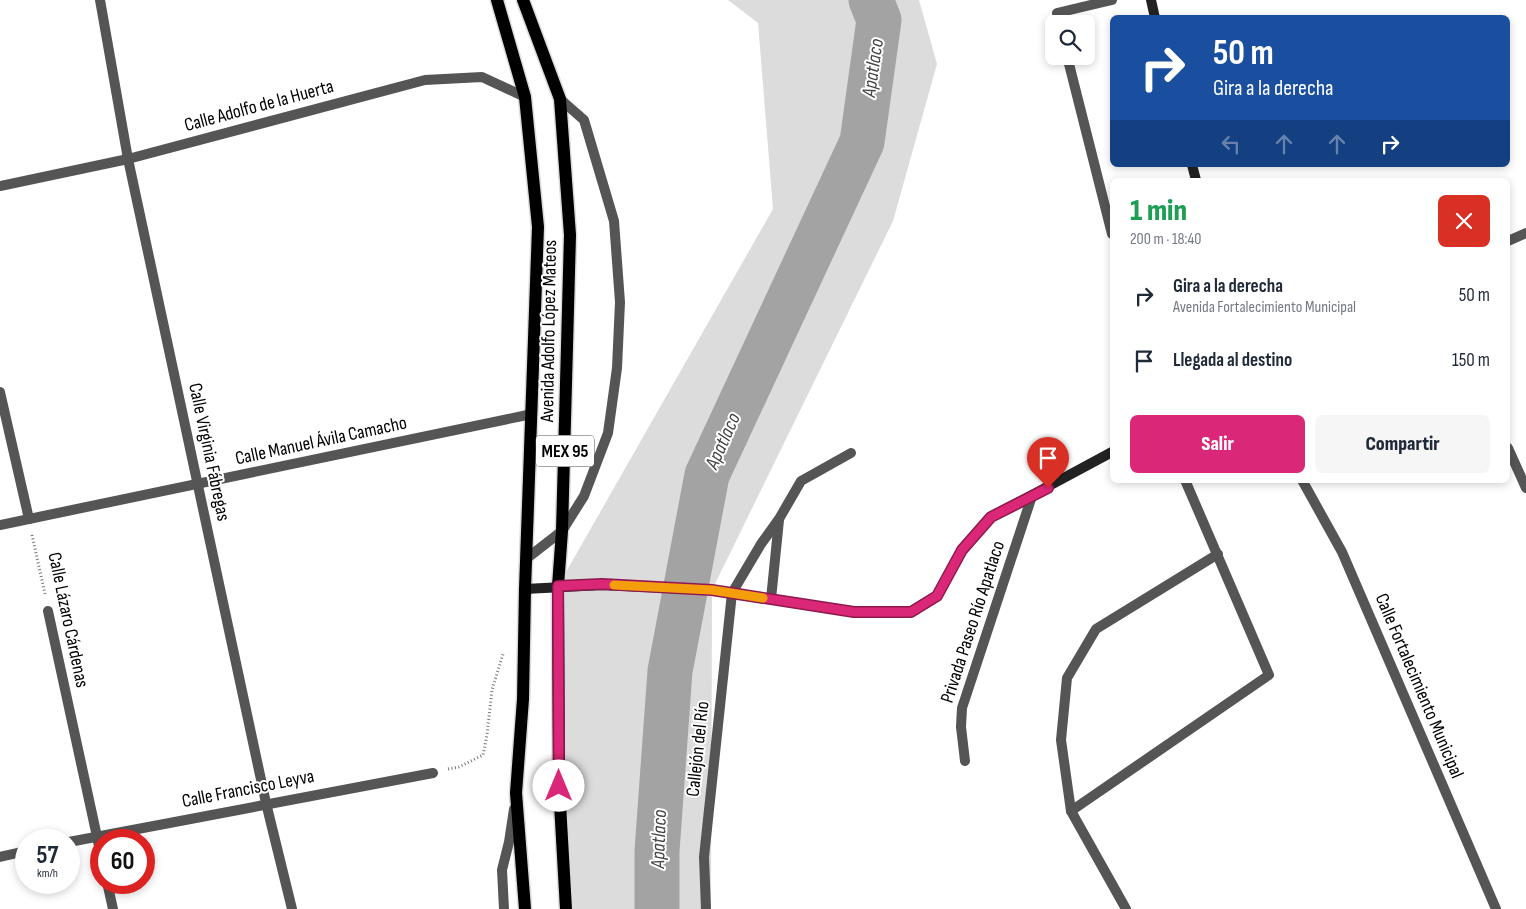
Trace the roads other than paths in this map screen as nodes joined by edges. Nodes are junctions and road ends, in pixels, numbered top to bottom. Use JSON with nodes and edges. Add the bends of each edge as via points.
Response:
{"nodes":[{"id":1,"x":100,"y":0,"type":"edge"},
{"id":2,"x":497,"y":0,"type":"edge"},
{"id":3,"x":523,"y":0,"type":"edge"},
{"id":4,"x":1112,"y":0,"type":"edge"},
{"id":5,"x":1150,"y":0,"type":"edge"},
{"id":6,"x":1057,"y":15,"type":"edge"},
{"id":7,"x":1154,"y":15,"type":"edge"},
{"id":8,"x":1070,"y":65,"type":"edge"},
{"id":9,"x":525,"y":97,"type":"junction"},
{"id":10,"x":560,"y":99,"type":"junction"},
{"id":11,"x":128,"y":159,"type":"junction"},
{"id":12,"x":0,"y":186,"type":"edge"},
{"id":13,"x":1110,"y":226,"type":"edge"},
{"id":14,"x":1526,"y":233,"type":"edge"},
{"id":15,"x":1510,"y":240,"type":"edge"},
{"id":16,"x":0,"y":392,"type":"edge"},
{"id":17,"x":532,"y":414,"type":"junction"},
{"id":18,"x":1510,"y":452,"type":"edge"},
{"id":19,"x":852,"y":453,"type":"dead end"},
{"id":20,"x":1110,"y":453,"type":"edge"},
{"id":21,"x":1186,"y":483,"type":"edge"},
{"id":22,"x":1304,"y":483,"type":"edge"},
{"id":23,"x":198,"y":485,"type":"junction"},
{"id":24,"x":1526,"y":488,"type":"edge"},
{"id":25,"x":1032,"y":496,"type":"junction"},
{"id":26,"x":29,"y":519,"type":"junction"},
{"id":27,"x":779,"y":519,"type":"junction"},
{"id":28,"x":0,"y":525,"type":"edge"},
{"id":29,"x":562,"y":530,"type":"junction"},
{"id":30,"x":1218,"y":554,"type":"junction"},
{"id":31,"x":526,"y":559,"type":"junction"},
{"id":32,"x":558,"y":586,"type":"junction"},
{"id":33,"x":525,"y":589,"type":"junction"},
{"id":34,"x":732,"y":593,"type":"junction"},
{"id":35,"x":771,"y":599,"type":"junction"},
{"id":36,"x":48,"y":611,"type":"road end"},
{"id":37,"x":965,"y":761,"type":"dead end"},
{"id":38,"x":433,"y":773,"type":"road end"},
{"id":39,"x":516,"y":793,"type":"junction"},
{"id":40,"x":266,"y":803,"type":"junction"},
{"id":41,"x":1071,"y":811,"type":"junction"},
{"id":42,"x":96,"y":829,"type":"edge"},
{"id":43,"x":129,"y":829,"type":"edge"},
{"id":44,"x":15,"y":854,"type":"edge"},
{"id":45,"x":0,"y":857,"type":"edge"},
{"id":46,"x":110,"y":894,"type":"edge"},
{"id":47,"x":113,"y":909,"type":"edge"},
{"id":48,"x":292,"y":909,"type":"edge"},
{"id":49,"x":504,"y":909,"type":"edge"},
{"id":50,"x":525,"y":909,"type":"edge"},
{"id":51,"x":566,"y":909,"type":"edge"},
{"id":52,"x":706,"y":909,"type":"edge"},
{"id":53,"x":1126,"y":909,"type":"edge"},
{"id":54,"x":1496,"y":909,"type":"edge"}],
"edges":[{"from":1,"to":11,"type":"street","name":"Calle Virginia Fábregas"},
{"from":2,"to":9,"type":"main road","name":"Avenida Adolfo López Mateos","number":"MEX 95"},
{"from":3,"to":10,"type":"main road","name":"Avenida Adolfo López Mateos","number":"MEX 95"},
{"from":4,"to":6,"type":"street"},
{"from":5,"to":7,"type":"main road"},
{"from":8,"to":13,"type":"street"},
{"from":9,"to":11,"type":"street","name":"Calle Adolfo de la Huerta","via":[[482,77],[425,80]]},
{"from":9,"to":17,"type":"main road","name":"Avenida Adolfo López Mateos","number":"MEX 95","via":[[538,227]]},
{"from":10,"to":29,"type":"main road","name":"Avenida Adolfo López Mateos","number":"MEX 95","via":[[570,235]]},
{"from":10,"to":29,"type":"street","via":[[584,120],[614,221],[620,302],[617,368],[608,433],[584,496]]},
{"from":11,"to":12,"type":"street","name":"Calle Adolfo de la Huerta"},
{"from":11,"to":23,"type":"street","name":"Calle Virginia Fábregas"},
{"from":14,"to":15,"type":"street"},
{"from":16,"to":26,"type":"street"},
{"from":17,"to":23,"type":"street","name":"Calle Manuel Ávila Camacho"},
{"from":17,"to":31,"type":"main road","name":"Avenida Adolfo López Mateos","number":"MEX 95"},
{"from":18,"to":24,"type":"street"},
{"from":19,"to":27,"type":"street","via":[[801,480]]},
{"from":20,"to":25,"type":"main road"},
{"from":21,"to":30,"type":"street"},
{"from":22,"to":54,"type":"street","name":"Calle Fortalecimiento Municipal","via":[[1342,552]]},
{"from":23,"to":26,"type":"street","name":"Calle Manuel Ávila Camacho"},
{"from":23,"to":40,"type":"street","name":"Calle Virginia Fábregas"},
{"from":25,"to":35,"type":"main road","via":[[991,517],[962,550],[937,596],[911,612],[854,612]]},
{"from":25,"to":37,"type":"street","name":"Privada Paseo Río Apatlaco","via":[[962,708]]},
{"from":26,"to":28,"type":"street","name":"Calle Manuel Ávila Camacho"},
{"from":27,"to":34,"type":"street"},
{"from":27,"to":35,"type":"street"},
{"from":29,"to":31,"type":"street"},
{"from":29,"to":32,"type":"main road","name":"Avenida Adolfo López Mateos","number":"MEX 95"},
{"from":30,"to":41,"type":"street","via":[[1096,629],[1067,678],[1061,740]]},
{"from":30,"to":41,"type":"street","via":[[1269,675]]},
{"from":31,"to":33,"type":"main road","name":"Avenida Adolfo López Mateos","number":"MEX 95"},
{"from":32,"to":33,"type":"main road"},
{"from":32,"to":34,"type":"main road","via":[[602,584]]},
{"from":32,"to":51,"type":"main road","name":"Avenida Adolfo López Mateos","number":"MEX 95","via":[[559,786]]},
{"from":33,"to":39,"type":"main road","name":"Avenida Adolfo López Mateos","number":"MEX 95","via":[[523,699]]},
{"from":34,"to":35,"type":"main road"},
{"from":34,"to":52,"type":"street","name":"Callejón del Río","via":[[704,857]]},
{"from":36,"to":42,"type":"street","name":"Calle Lázaro Cárdenas"},
{"from":38,"to":40,"type":"street","name":"Calle Francisco Leyva"},
{"from":39,"to":49,"type":"street","via":[[502,870]]},
{"from":39,"to":50,"type":"main road","name":"Avenida Adolfo López Mateos","number":"MEX 95"},
{"from":40,"to":43,"type":"street","name":"Calle Francisco Leyva"},
{"from":40,"to":48,"type":"street","name":"Calle Virginia Fábregas"},
{"from":41,"to":53,"type":"street"},
{"from":44,"to":45,"type":"street"},
{"from":46,"to":47,"type":"street"}]}
